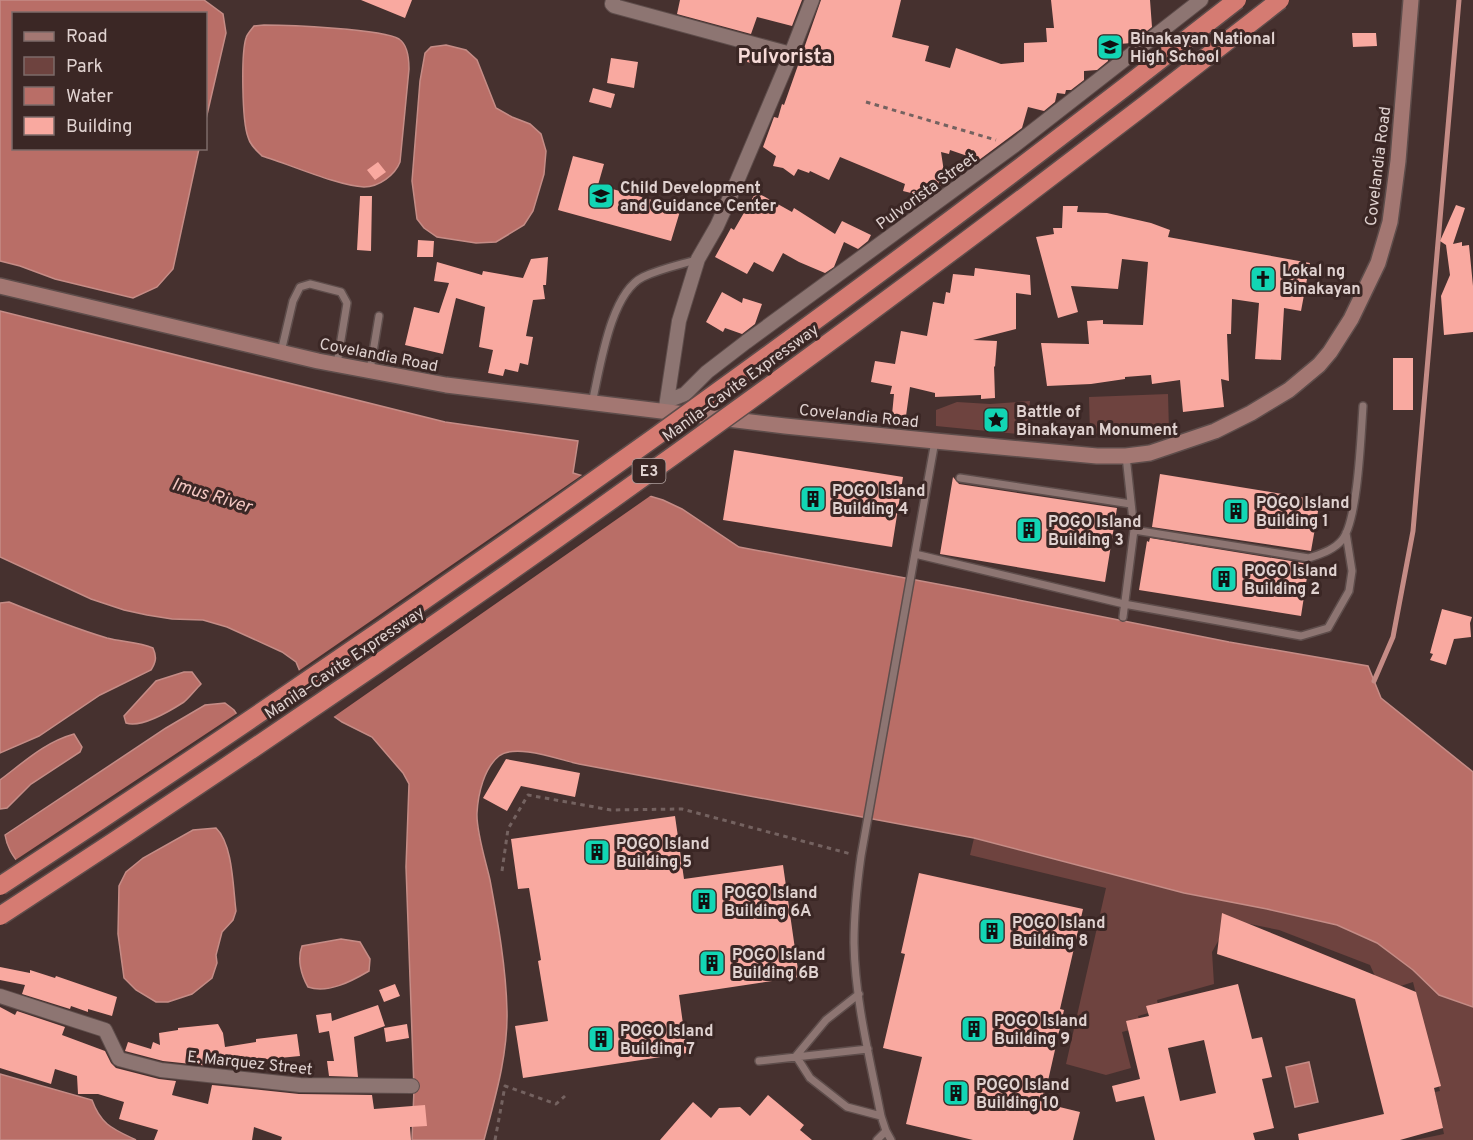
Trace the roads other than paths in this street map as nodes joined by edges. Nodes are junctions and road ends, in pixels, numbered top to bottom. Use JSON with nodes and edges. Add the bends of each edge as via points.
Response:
{"nodes":[{"id":1,"x":613,"y":0,"type":"edge"},
{"id":2,"x":812,"y":0,"type":"edge"},
{"id":3,"x":1201,"y":0,"type":"edge"},
{"id":4,"x":1237,"y":0,"type":"edge"},
{"id":5,"x":1280,"y":0,"type":"edge"},
{"id":6,"x":1411,"y":0,"type":"edge"},
{"id":7,"x":791,"y":54,"type":"junction"},
{"id":8,"x":698,"y":259,"type":"junction"},
{"id":9,"x":0,"y":286,"type":"edge"},
{"id":10,"x":379,"y":316,"type":"dead end"},
{"id":11,"x":281,"y":352,"type":"junction"},
{"id":12,"x":337,"y":364,"type":"junction"},
{"id":13,"x":370,"y":370,"type":"junction"},
{"id":14,"x":592,"y":403,"type":"junction"},
{"id":15,"x":667,"y":406,"type":"junction"},
{"id":16,"x":1363,"y":406,"type":"dead end"},
{"id":17,"x":935,"y":441,"type":"junction"},
{"id":18,"x":1126,"y":456,"type":"junction"},
{"id":19,"x":960,"y":478,"type":"dead end"},
{"id":20,"x":1131,"y":504,"type":"junction"},
{"id":21,"x":1134,"y":530,"type":"junction"},
{"id":22,"x":1346,"y":533,"type":"junction"},
{"id":23,"x":915,"y":554,"type":"junction"},
{"id":24,"x":1124,"y":604,"type":"junction"},
{"id":25,"x":1124,"y":617,"type":"dead end"},
{"id":26,"x":0,"y":886,"type":"edge"},
{"id":27,"x":0,"y":916,"type":"edge"},
{"id":28,"x":859,"y":994,"type":"junction"},
{"id":29,"x":0,"y":996,"type":"edge"},
{"id":30,"x":868,"y":1049,"type":"junction"},
{"id":31,"x":796,"y":1056,"type":"junction"},
{"id":32,"x":759,"y":1061,"type":"dead end"},
{"id":33,"x":412,"y":1086,"type":"dead end"},
{"id":34,"x":881,"y":1116,"type":"junction"},
{"id":35,"x":886,"y":1131,"type":"junction"},
{"id":36,"x":878,"y":1140,"type":"edge"},
{"id":37,"x":891,"y":1140,"type":"edge"}],
"edges":[{"from":1,"to":7,"type":"street","via":[[614,6]]},
{"from":2,"to":7,"type":"street"},
{"from":3,"to":15,"type":"street","name":"Pulvorista Street","via":[[1015,145],[746,342]]},
{"from":4,"to":26,"type":"highway","name":"Manila–Cavite Expressway","number":"E3","bridge":true,"via":[[1040,153],[718,392],[412,609]]},
{"from":5,"to":27,"type":"highway","name":"Manila–Cavite Expressway","number":"E3","bridge":true,"via":[[1053,176],[733,412],[416,636]]},
{"from":6,"to":18,"type":"main road","name":"Covelandia Road","via":[[1390,222],[1371,280],[1340,338],[1318,365],[1269,403],[1179,444]]},
{"from":7,"to":8,"type":"street","via":[[717,226]]},
{"from":8,"to":14,"type":"lane","via":[[642,278],[624,293],[611,323]]},
{"from":8,"to":15,"type":"street","via":[[679,321]]},
{"from":9,"to":11,"type":"main road","name":"Covelandia Road"},
{"from":10,"to":13,"type":"lane"},
{"from":11,"to":12,"type":"main road","name":"Covelandia Road"},
{"from":11,"to":12,"type":"lane","via":[[293,301],[300,287],[310,284],[341,292],[347,303]]},
{"from":12,"to":13,"type":"main road","name":"Covelandia Road"},
{"from":13,"to":14,"type":"main road","name":"Covelandia Road","via":[[446,385]]},
{"from":14,"to":15,"type":"main road","name":"Covelandia Road"},
{"from":15,"to":17,"type":"main road","name":"Covelandia Road","via":[[785,426]]},
{"from":16,"to":22,"type":"lane","via":[[1359,475]]},
{"from":17,"to":18,"type":"main road","name":"Covelandia Road"},
{"from":17,"to":23,"type":"lane"},
{"from":18,"to":20,"type":"lane"},
{"from":19,"to":20,"type":"lane"},
{"from":20,"to":21,"type":"lane"},
{"from":21,"to":22,"type":"lane","via":[[1309,558],[1331,549]]},
{"from":21,"to":24,"type":"lane"},
{"from":22,"to":24,"type":"lane","via":[[1352,571],[1349,591],[1328,628],[1301,636]]},
{"from":23,"to":24,"type":"lane"},
{"from":23,"to":28,"type":"lane","via":[[861,856],[854,945]]},
{"from":24,"to":25,"type":"lane"},
{"from":28,"to":30,"type":"lane"},
{"from":28,"to":31,"type":"lane","via":[[826,1020]]},
{"from":29,"to":33,"type":"street","name":"E. Marquez Street","via":[[105,1030],[119,1059],[161,1070],[300,1085]]},
{"from":30,"to":31,"type":"lane"},
{"from":30,"to":34,"type":"lane"},
{"from":31,"to":32,"type":"lane"},
{"from":31,"to":34,"type":"lane","via":[[810,1078],[847,1107]]},
{"from":34,"to":35,"type":"lane"},
{"from":35,"to":36,"type":"lane"},
{"from":35,"to":37,"type":"lane"}]}
